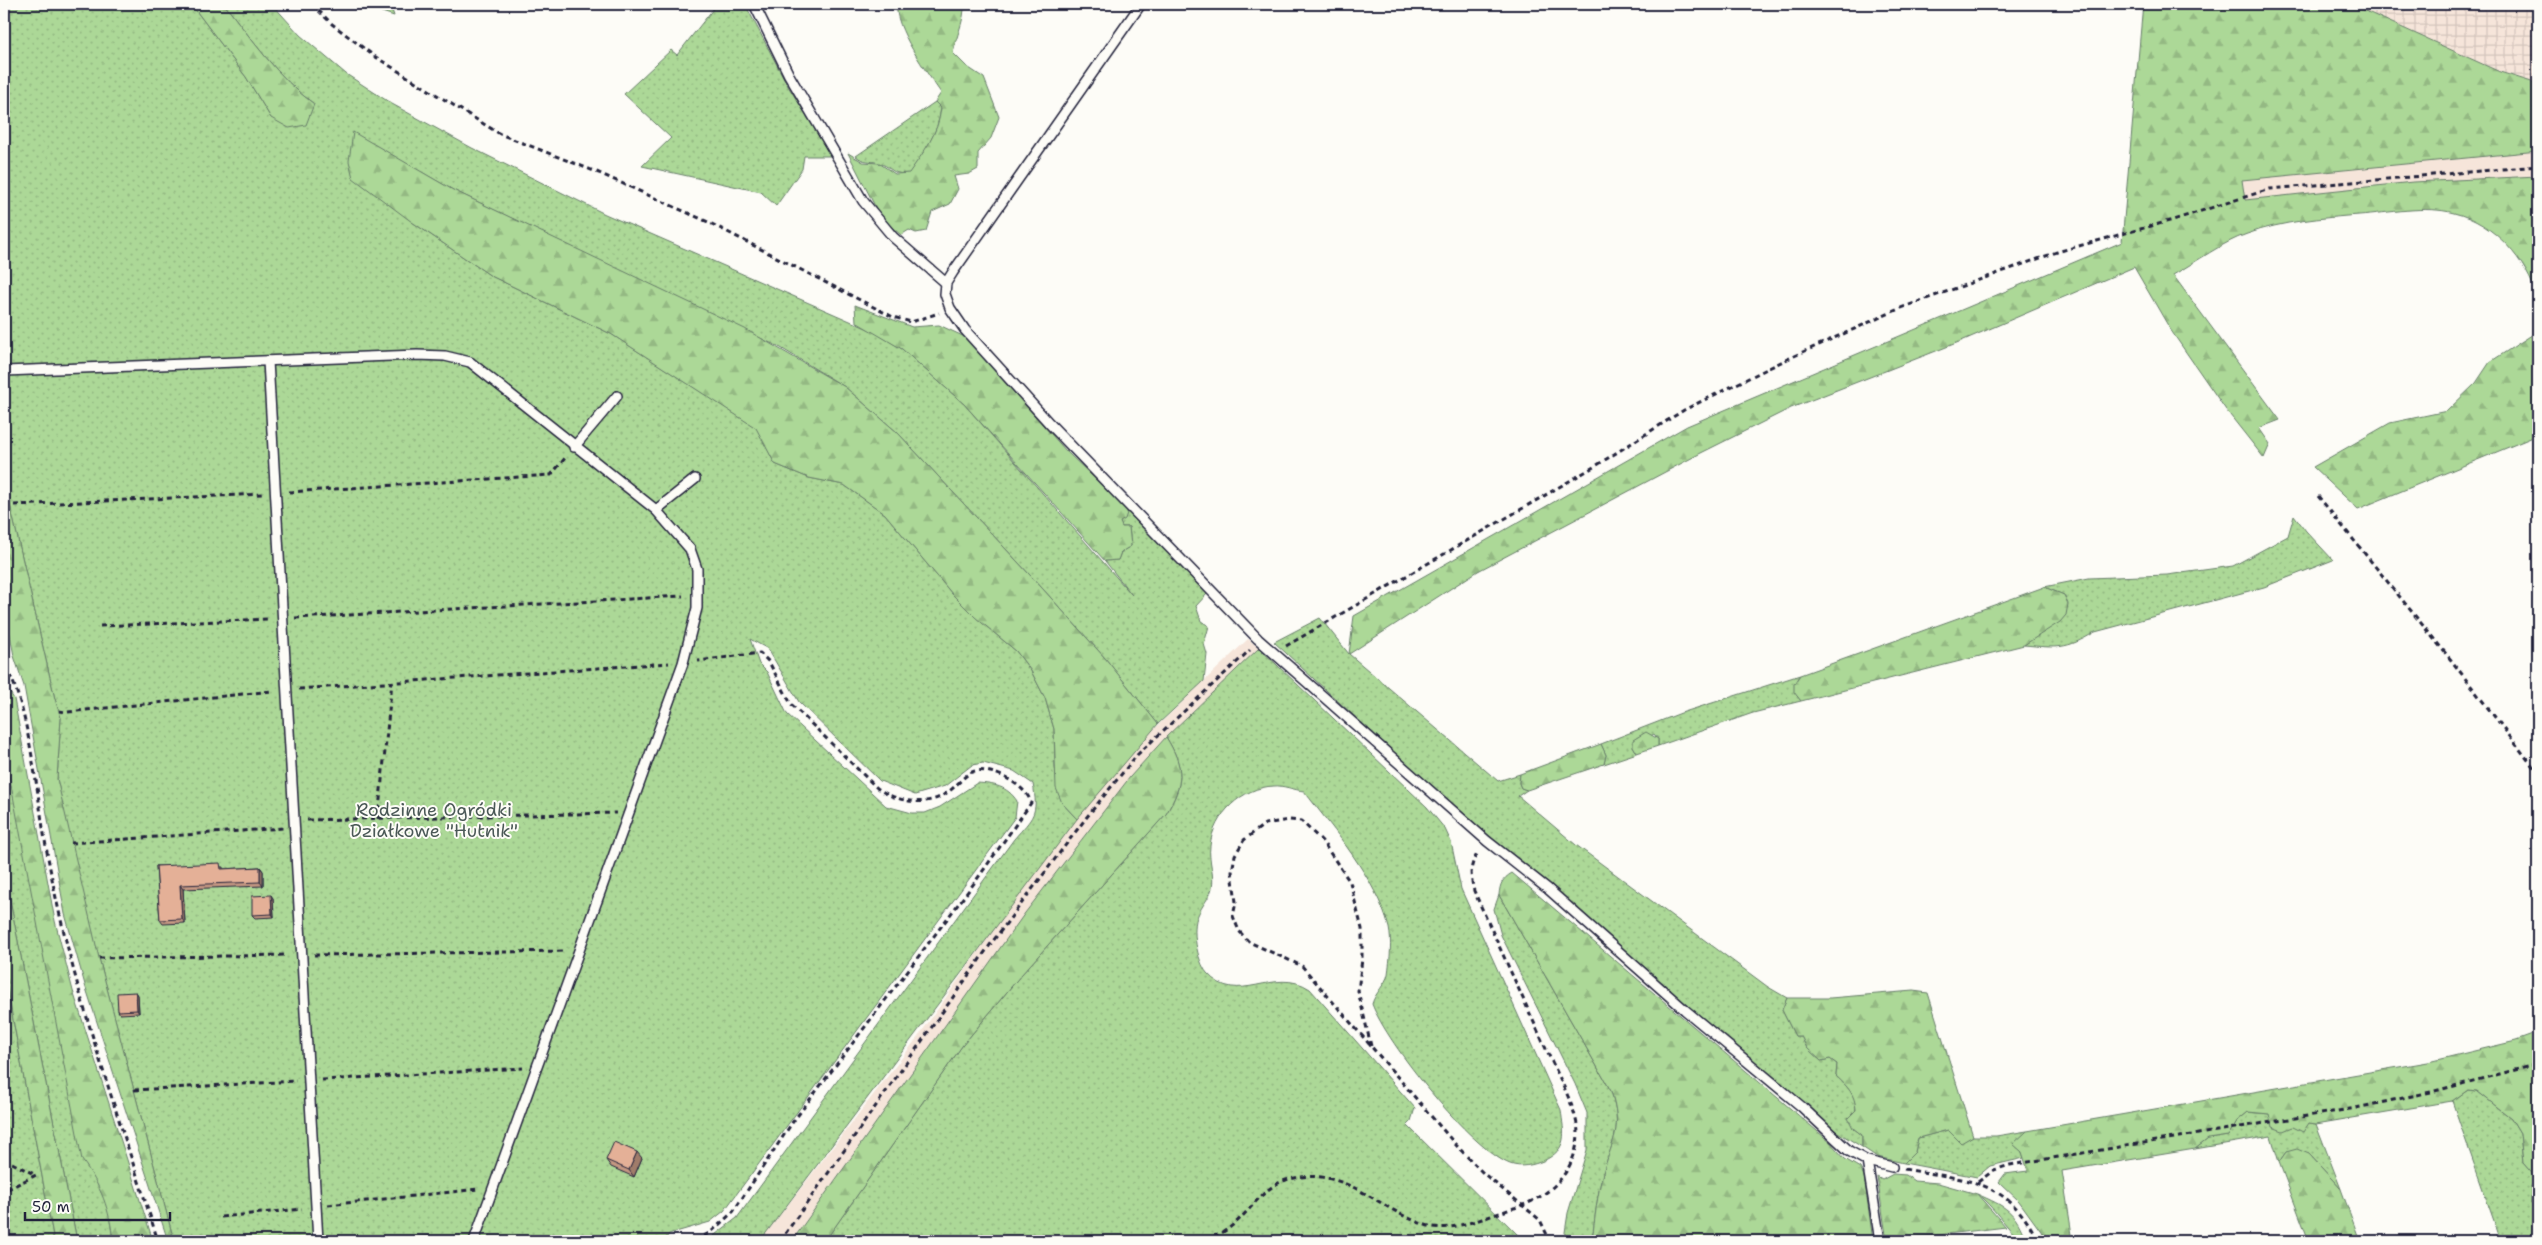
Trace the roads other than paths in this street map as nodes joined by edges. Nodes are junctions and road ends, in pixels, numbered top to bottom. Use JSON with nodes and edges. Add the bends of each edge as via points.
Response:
{"nodes":[{"id":1,"x":754,"y":4,"type":"edge"},
{"id":2,"x":1141,"y":4,"type":"edge"},
{"id":3,"x":946,"y":283,"type":"junction"},
{"id":4,"x":268,"y":361,"type":"junction"},
{"id":5,"x":4,"y":371,"type":"edge"},
{"id":6,"x":617,"y":396,"type":"dead end"},
{"id":7,"x":574,"y":446,"type":"junction"},
{"id":8,"x":695,"y":479,"type":"dead end"},
{"id":9,"x":656,"y":510,"type":"junction"},
{"id":10,"x":1867,"y":1161,"type":"junction"},
{"id":11,"x":1892,"y":1167,"type":"road end"},
{"id":12,"x":318,"y":1241,"type":"edge"},
{"id":13,"x":474,"y":1241,"type":"edge"},
{"id":14,"x":1880,"y":1241,"type":"edge"}],
"edges":[{"from":1,"to":3,"type":"lane","via":[[790,75],[863,201],[893,237]]},
{"from":2,"to":3,"type":"lane"},
{"from":3,"to":10,"type":"lane","via":[[945,294],[950,308],[965,330],[1018,390],[1260,641],[1487,841],[1548,889],[1849,1151]]},
{"from":4,"to":5,"type":"lane"},
{"from":4,"to":7,"type":"lane","via":[[417,355],[445,356],[470,362]]},
{"from":4,"to":12,"type":"lane"},
{"from":6,"to":7,"type":"lane"},
{"from":7,"to":9,"type":"lane"},
{"from":8,"to":9,"type":"lane"},
{"from":9,"to":13,"type":"lane","via":[[682,536],[690,549],[697,569],[698,608],[683,662]]},
{"from":10,"to":11,"type":"lane"},
{"from":10,"to":14,"type":"lane"}]}
